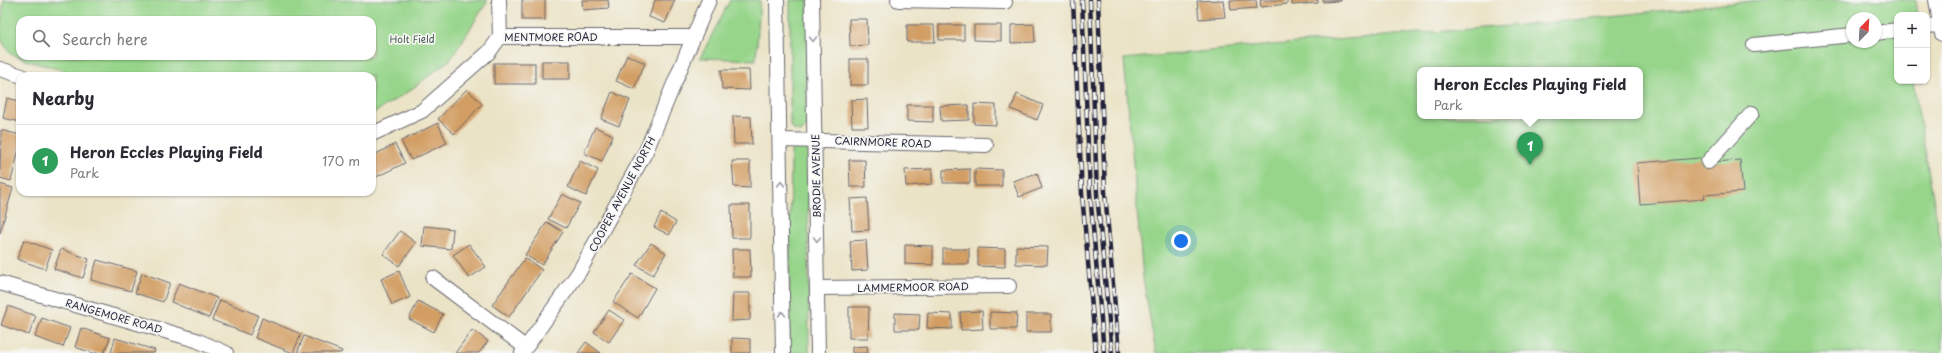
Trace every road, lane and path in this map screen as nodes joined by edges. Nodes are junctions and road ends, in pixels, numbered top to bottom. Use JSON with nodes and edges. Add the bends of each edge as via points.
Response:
{"nodes":[{"id":1,"x":499,"y":0,"type":"edge"},
{"id":2,"x":709,"y":0,"type":"edge"},
{"id":3,"x":777,"y":0,"type":"edge"},
{"id":4,"x":812,"y":0,"type":"edge"},
{"id":5,"x":898,"y":0,"type":"edge"},
{"id":6,"x":1936,"y":0,"type":"edge"},
{"id":7,"x":1005,"y":2,"type":"dead end"},
{"id":8,"x":1936,"y":28,"type":"edge"},
{"id":9,"x":1894,"y":30,"type":"edge"},
{"id":10,"x":1882,"y":32,"type":"edge"},
{"id":11,"x":1846,"y":36,"type":"edge"},
{"id":12,"x":500,"y":37,"type":"junction"},
{"id":13,"x":694,"y":37,"type":"junction"},
{"id":14,"x":1754,"y":45,"type":"dead end"},
{"id":15,"x":0,"y":70,"type":"edge"},
{"id":16,"x":16,"y":74,"type":"edge"},
{"id":17,"x":1752,"y":113,"type":"dead end"},
{"id":18,"x":376,"y":132,"type":"edge"},
{"id":19,"x":780,"y":140,"type":"junction"},
{"id":20,"x":816,"y":140,"type":"junction"},
{"id":21,"x":986,"y":145,"type":"dead end"},
{"id":22,"x":1708,"y":162,"type":"dead end"},
{"id":23,"x":433,"y":278,"type":"dead end"},
{"id":24,"x":0,"y":283,"type":"edge"},
{"id":25,"x":1009,"y":286,"type":"dead end"},
{"id":26,"x":817,"y":288,"type":"junction"},
{"id":27,"x":524,"y":350,"type":"edge"},
{"id":28,"x":226,"y":353,"type":"edge"},
{"id":29,"x":783,"y":353,"type":"edge"},
{"id":30,"x":818,"y":353,"type":"edge"}],
"edges":[{"from":1,"to":12,"type":"street"},
{"from":2,"to":13,"type":"street","name":"COOPER AVENUE NORTH"},
{"from":3,"to":19,"type":"street"},
{"from":4,"to":20,"type":"street","name":"BRODIE AVENUE","one_way":true},
{"from":5,"to":7,"type":"street"},
{"from":6,"to":8,"type":"street"},
{"from":9,"to":10,"type":"street"},
{"from":11,"to":14,"type":"street"},
{"from":12,"to":13,"type":"street","name":"MENTMORE ROAD"},
{"from":12,"to":18,"type":"street","name":"MENTMORE ROAD","via":[[489,52],[422,111]]},
{"from":13,"to":27,"type":"street","name":"COOPER AVENUE NORTH","via":[[646,151],[579,272]]},
{"from":15,"to":16,"type":"street"},
{"from":17,"to":22,"type":"street"},
{"from":19,"to":20,"type":"street","name":"CAIRNMORE ROAD"},
{"from":29,"to":19,"type":"street","one_way":true},
{"from":20,"to":21,"type":"street","name":"CAIRNMORE ROAD"},
{"from":20,"to":26,"type":"street","name":"BRODIE AVENUE","one_way":true},
{"from":23,"to":27,"type":"street"},
{"from":24,"to":28,"type":"street","name":"RANGEMORE ROAD","via":[[196,340]]},
{"from":25,"to":26,"type":"street","name":"LAMMERMOOR ROAD"},
{"from":26,"to":30,"type":"street","name":"BRODIE AVENUE"}]}
